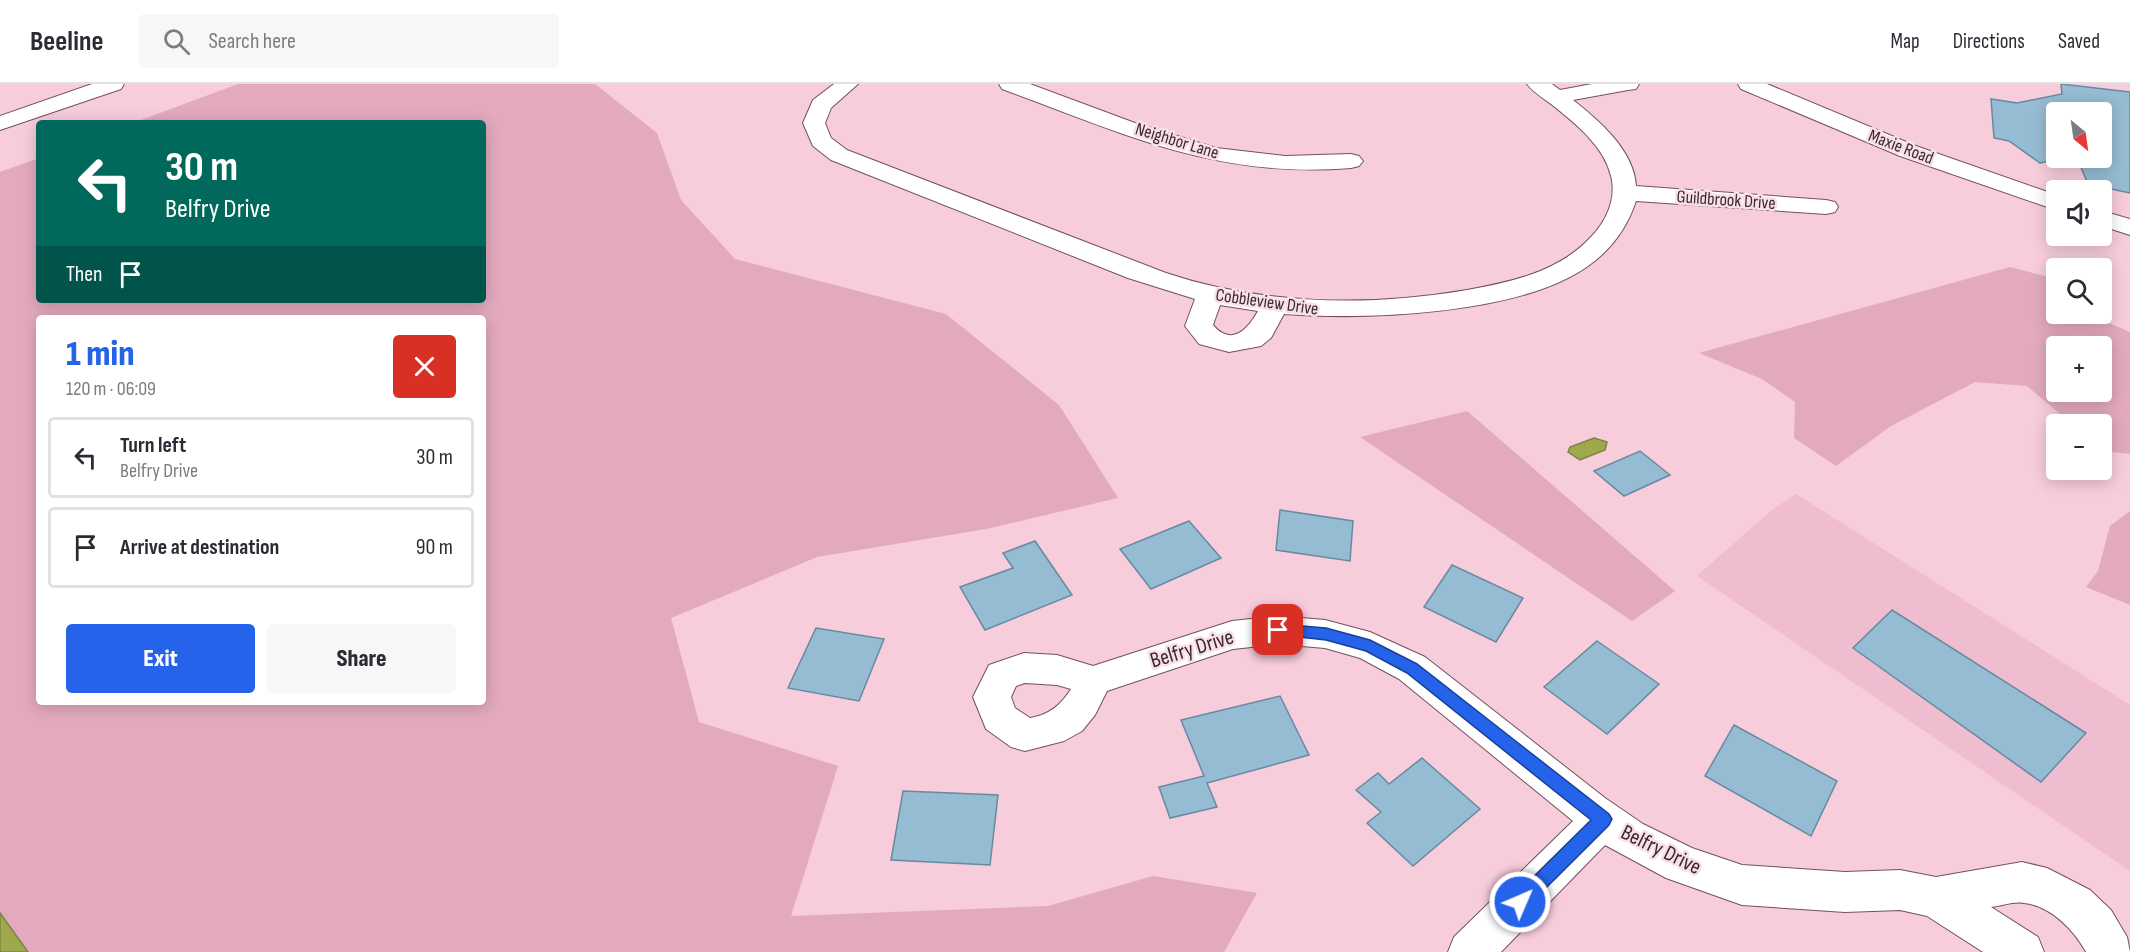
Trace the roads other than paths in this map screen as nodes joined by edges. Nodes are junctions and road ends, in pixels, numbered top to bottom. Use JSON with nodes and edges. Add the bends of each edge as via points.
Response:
{"nodes":[{"id":1,"x":113,"y":84,"type":"edge"},
{"id":2,"x":1010,"y":84,"type":"edge"},
{"id":3,"x":1628,"y":84,"type":"edge"},
{"id":4,"x":1749,"y":84,"type":"edge"},
{"id":5,"x":835,"y":86,"type":"edge"},
{"id":6,"x":1546,"y":90,"type":"edge"},
{"id":7,"x":0,"y":123,"type":"edge"},
{"id":8,"x":1351,"y":161,"type":"dead end"},
{"id":9,"x":1627,"y":193,"type":"junction"},
{"id":10,"x":2046,"y":199,"type":"edge"},
{"id":11,"x":1826,"y":207,"type":"dead end"},
{"id":12,"x":2112,"y":221,"type":"edge"},
{"id":13,"x":2130,"y":227,"type":"edge"},
{"id":14,"x":1210,"y":295,"type":"junction"},
{"id":15,"x":1274,"y":306,"type":"junction"},
{"id":16,"x":1093,"y":681,"type":"dead end"},
{"id":17,"x":1603,"y":819,"type":"junction"},
{"id":18,"x":1936,"y":897,"type":"junction"},
{"id":19,"x":1470,"y":952,"type":"edge"},
{"id":20,"x":2022,"y":952,"type":"edge"},
{"id":21,"x":2110,"y":952,"type":"edge"}],
"edges":[{"from":1,"to":7,"type":"street"},
{"from":2,"to":8,"type":"street","name":"Neighbor Lane","via":[[1211,154],[1301,164]]},
{"from":3,"to":6,"type":"street"},
{"from":4,"to":10,"type":"street","name":"Maxie Road","via":[[1908,151]]},
{"from":5,"to":14,"type":"street","name":"Cobbleview Drive","via":[[814,123],[821,141],[839,155],[1141,273]]},
{"from":6,"to":9,"type":"street","via":[[1590,125],[1610,149]]},
{"from":9,"to":11,"type":"street","name":"Guildbrook Drive"},
{"from":9,"to":15,"type":"street","name":"Cobbleview Drive","via":[[1618,219],[1597,246],[1574,265],[1545,280],[1435,305],[1321,310]]},
{"from":12,"to":13,"type":"street"},
{"from":14,"to":15,"type":"street","name":"Cobbleview Drive"},
{"from":14,"to":15,"type":"street","via":[[1199,326],[1209,338],[1228,344],[1251,340],[1261,332]]},
{"from":16,"to":17,"type":"street","name":"Belfry Drive","via":[[1232,634],[1278,630],[1326,634],[1370,646],[1412,668]]},
{"from":17,"to":18,"type":"street","name":"Belfry Drive","via":[[1628,837],[1681,864],[1742,885],[1845,892],[1900,891]]},
{"from":17,"to":19,"type":"street"},
{"from":18,"to":20,"type":"street","name":"Belfry Drive"},
{"from":18,"to":21,"type":"street","name":"Belfry Drive","via":[[2022,882],[2047,888],[2082,912]]}]}
